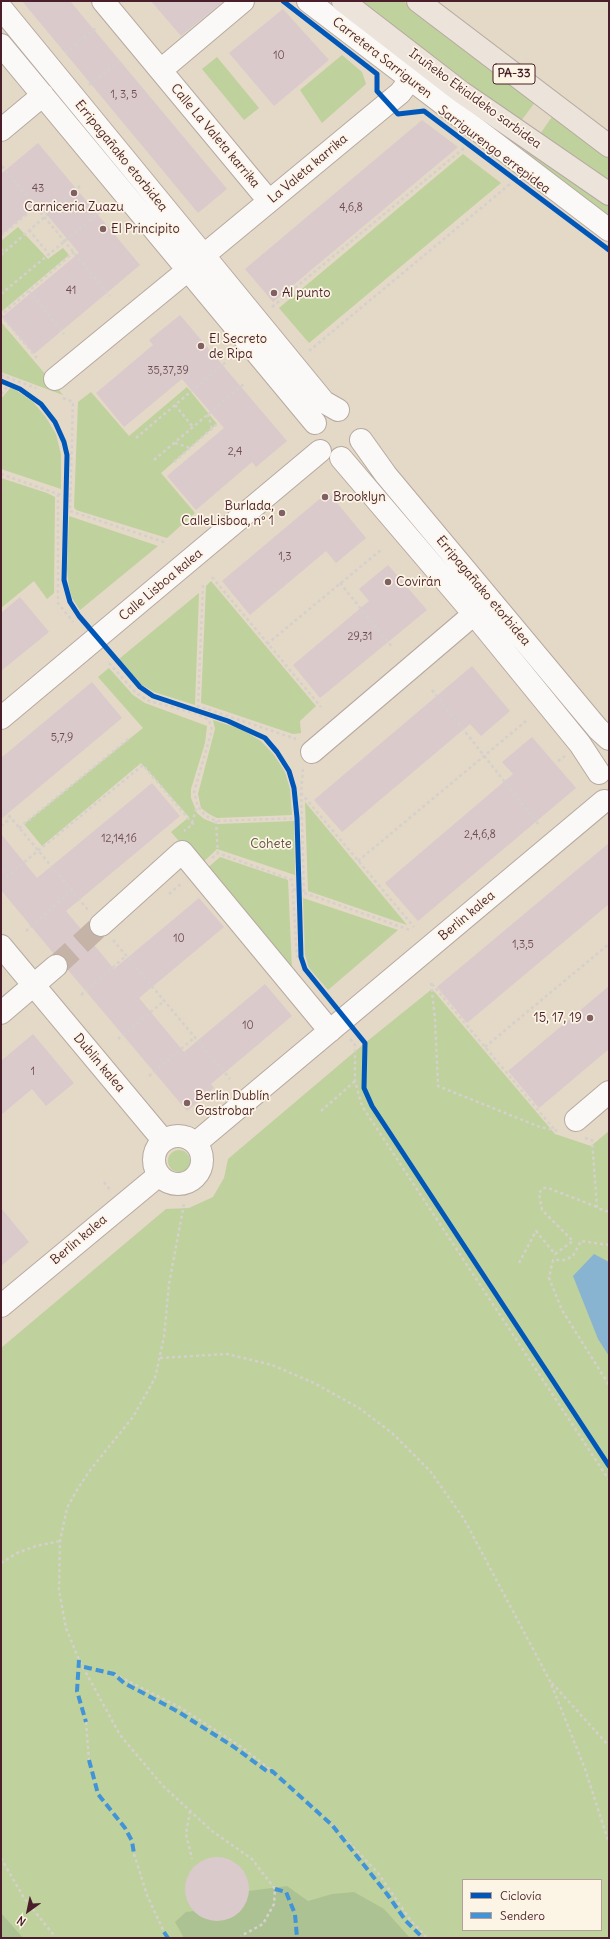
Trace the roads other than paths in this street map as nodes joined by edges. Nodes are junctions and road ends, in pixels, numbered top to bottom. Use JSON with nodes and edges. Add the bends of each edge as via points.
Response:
{"nodes":[{"id":1,"x":103,"y":1,"type":"edge"},
{"id":2,"x":244,"y":1,"type":"edge"},
{"id":3,"x":308,"y":1,"type":"edge"},
{"id":4,"x":343,"y":1,"type":"edge"},
{"id":5,"x":418,"y":1,"type":"edge"},
{"id":6,"x":1,"y":8,"type":"edge"},
{"id":7,"x":1,"y":45,"type":"edge"},
{"id":8,"x":161,"y":70,"type":"junction"},
{"id":9,"x":410,"y":80,"type":"junction"},
{"id":10,"x":43,"y":95,"type":"junction"},
{"id":11,"x":1,"y":130,"type":"edge"},
{"id":12,"x":609,"y":146,"type":"edge"},
{"id":13,"x":609,"y":194,"type":"edge"},
{"id":14,"x":269,"y":201,"type":"junction"},
{"id":15,"x":609,"y":230,"type":"edge"},
{"id":16,"x":195,"y":263,"type":"junction"},
{"id":17,"x":55,"y":379,"type":"dead end"},
{"id":18,"x":338,"y":410,"type":"junction"},
{"id":19,"x":315,"y":423,"type":"junction"},
{"id":20,"x":361,"y":440,"type":"junction"},
{"id":21,"x":320,"y":451,"type":"junction"},
{"id":22,"x":341,"y":458,"type":"junction"},
{"id":23,"x":474,"y":614,"type":"junction"},
{"id":24,"x":1,"y":718,"type":"edge"},
{"id":25,"x":609,"y":739,"type":"edge"},
{"id":26,"x":305,"y":752,"type":"road end"},
{"id":27,"x":604,"y":767,"type":"edge"},
{"id":28,"x":606,"y":803,"type":"edge"},
{"id":29,"x":95,"y":914,"type":"tunnel mouth"},
{"id":30,"x":1,"y":946,"type":"edge"},
{"id":31,"x":56,"y":966,"type":"tunnel mouth"},
{"id":32,"x":34,"y":985,"type":"junction"},
{"id":33,"x":1,"y":1012,"type":"edge"},
{"id":34,"x":330,"y":1031,"type":"junction"},
{"id":35,"x":609,"y":1092,"type":"edge"},
{"id":36,"x":572,"y":1129,"type":"road end"},
{"id":37,"x":163,"y":1140,"type":"junction"},
{"id":38,"x":196,"y":1143,"type":"junction"},
{"id":39,"x":159,"y":1174,"type":"junction"},
{"id":40,"x":1,"y":1306,"type":"edge"}],
"edges":[{"from":1,"to":8,"type":"street","name":"Calle La Valeta karrika"},
{"from":2,"to":8,"type":"street"},
{"from":3,"to":9,"type":"street","name":"Carretera Sarriguren"},
{"from":4,"to":13,"type":"highway","name":"Iruñeko Ekialdeko sarbidea","via":[[461,92]]},
{"from":5,"to":12,"type":"highway","number":"PA-33"},
{"from":6,"to":16,"type":"street","name":"Erripagañako etorbidea"},
{"from":7,"to":10,"type":"street","name":"Erripagañako etorbidea"},
{"from":8,"to":14,"type":"street","name":"Calle La Valeta karrika"},
{"from":9,"to":14,"type":"street","name":"La Valeta karrika","via":[[400,92]]},
{"from":9,"to":15,"type":"street","name":"Carretera Sarriguren"},
{"from":10,"to":11,"type":"street"},
{"from":10,"to":16,"type":"street","name":"Erripagañako etorbidea"},
{"from":14,"to":16,"type":"street","name":"La Valeta karrika"},
{"from":16,"to":17,"type":"street"},
{"from":16,"to":18,"type":"street","name":"Erripagañako etorbidea","via":[[324,402]]},
{"from":16,"to":19,"type":"street","name":"Erripagañako etorbidea"},
{"from":18,"to":19,"type":"street","via":[[324,414]]},
{"from":18,"to":20,"type":"street","via":[[356,418],[360,425]]},
{"from":19,"to":21,"type":"street","via":[[313,438]]},
{"from":20,"to":22,"type":"street","via":[[354,452]]},
{"from":20,"to":25,"type":"street","name":"Erripagañako etorbidea","via":[[386,475]]},
{"from":21,"to":22,"type":"street","via":[[326,456]]},
{"from":21,"to":24,"type":"street","name":"Calle Lisboa kalea"},
{"from":22,"to":23,"type":"street","name":"Erripagañako etorbidea"},
{"from":23,"to":26,"type":"street","name":"Erripagañako etorbidea"},
{"from":23,"to":27,"type":"street","name":"Erripagañako etorbidea","via":[[580,744]]},
{"from":27,"to":28,"type":"street","via":[[597,783],[599,793]]},
{"from":28,"to":34,"type":"street","name":"Berlin kalea"},
{"from":29,"to":34,"type":"street","via":[[182,842]]},
{"from":30,"to":32,"type":"street","name":"Dublin kalea"},
{"from":31,"to":32,"type":"street"},
{"from":32,"to":33,"type":"street"},
{"from":32,"to":37,"type":"street","name":"Dublin kalea"},
{"from":34,"to":38,"type":"street","name":"Berlin kalea"},
{"from":35,"to":36,"type":"street"},
{"from":37,"to":38,"type":"street","via":[[174,1136],[186,1137]]},
{"from":37,"to":39,"type":"street","via":[[154,1156],[154,1166]]},
{"from":38,"to":39,"type":"street","via":[[202,1155],[201,1168],[194,1178],[182,1184],[169,1182]]},
{"from":39,"to":40,"type":"street","name":"Berlin kalea"}]}
